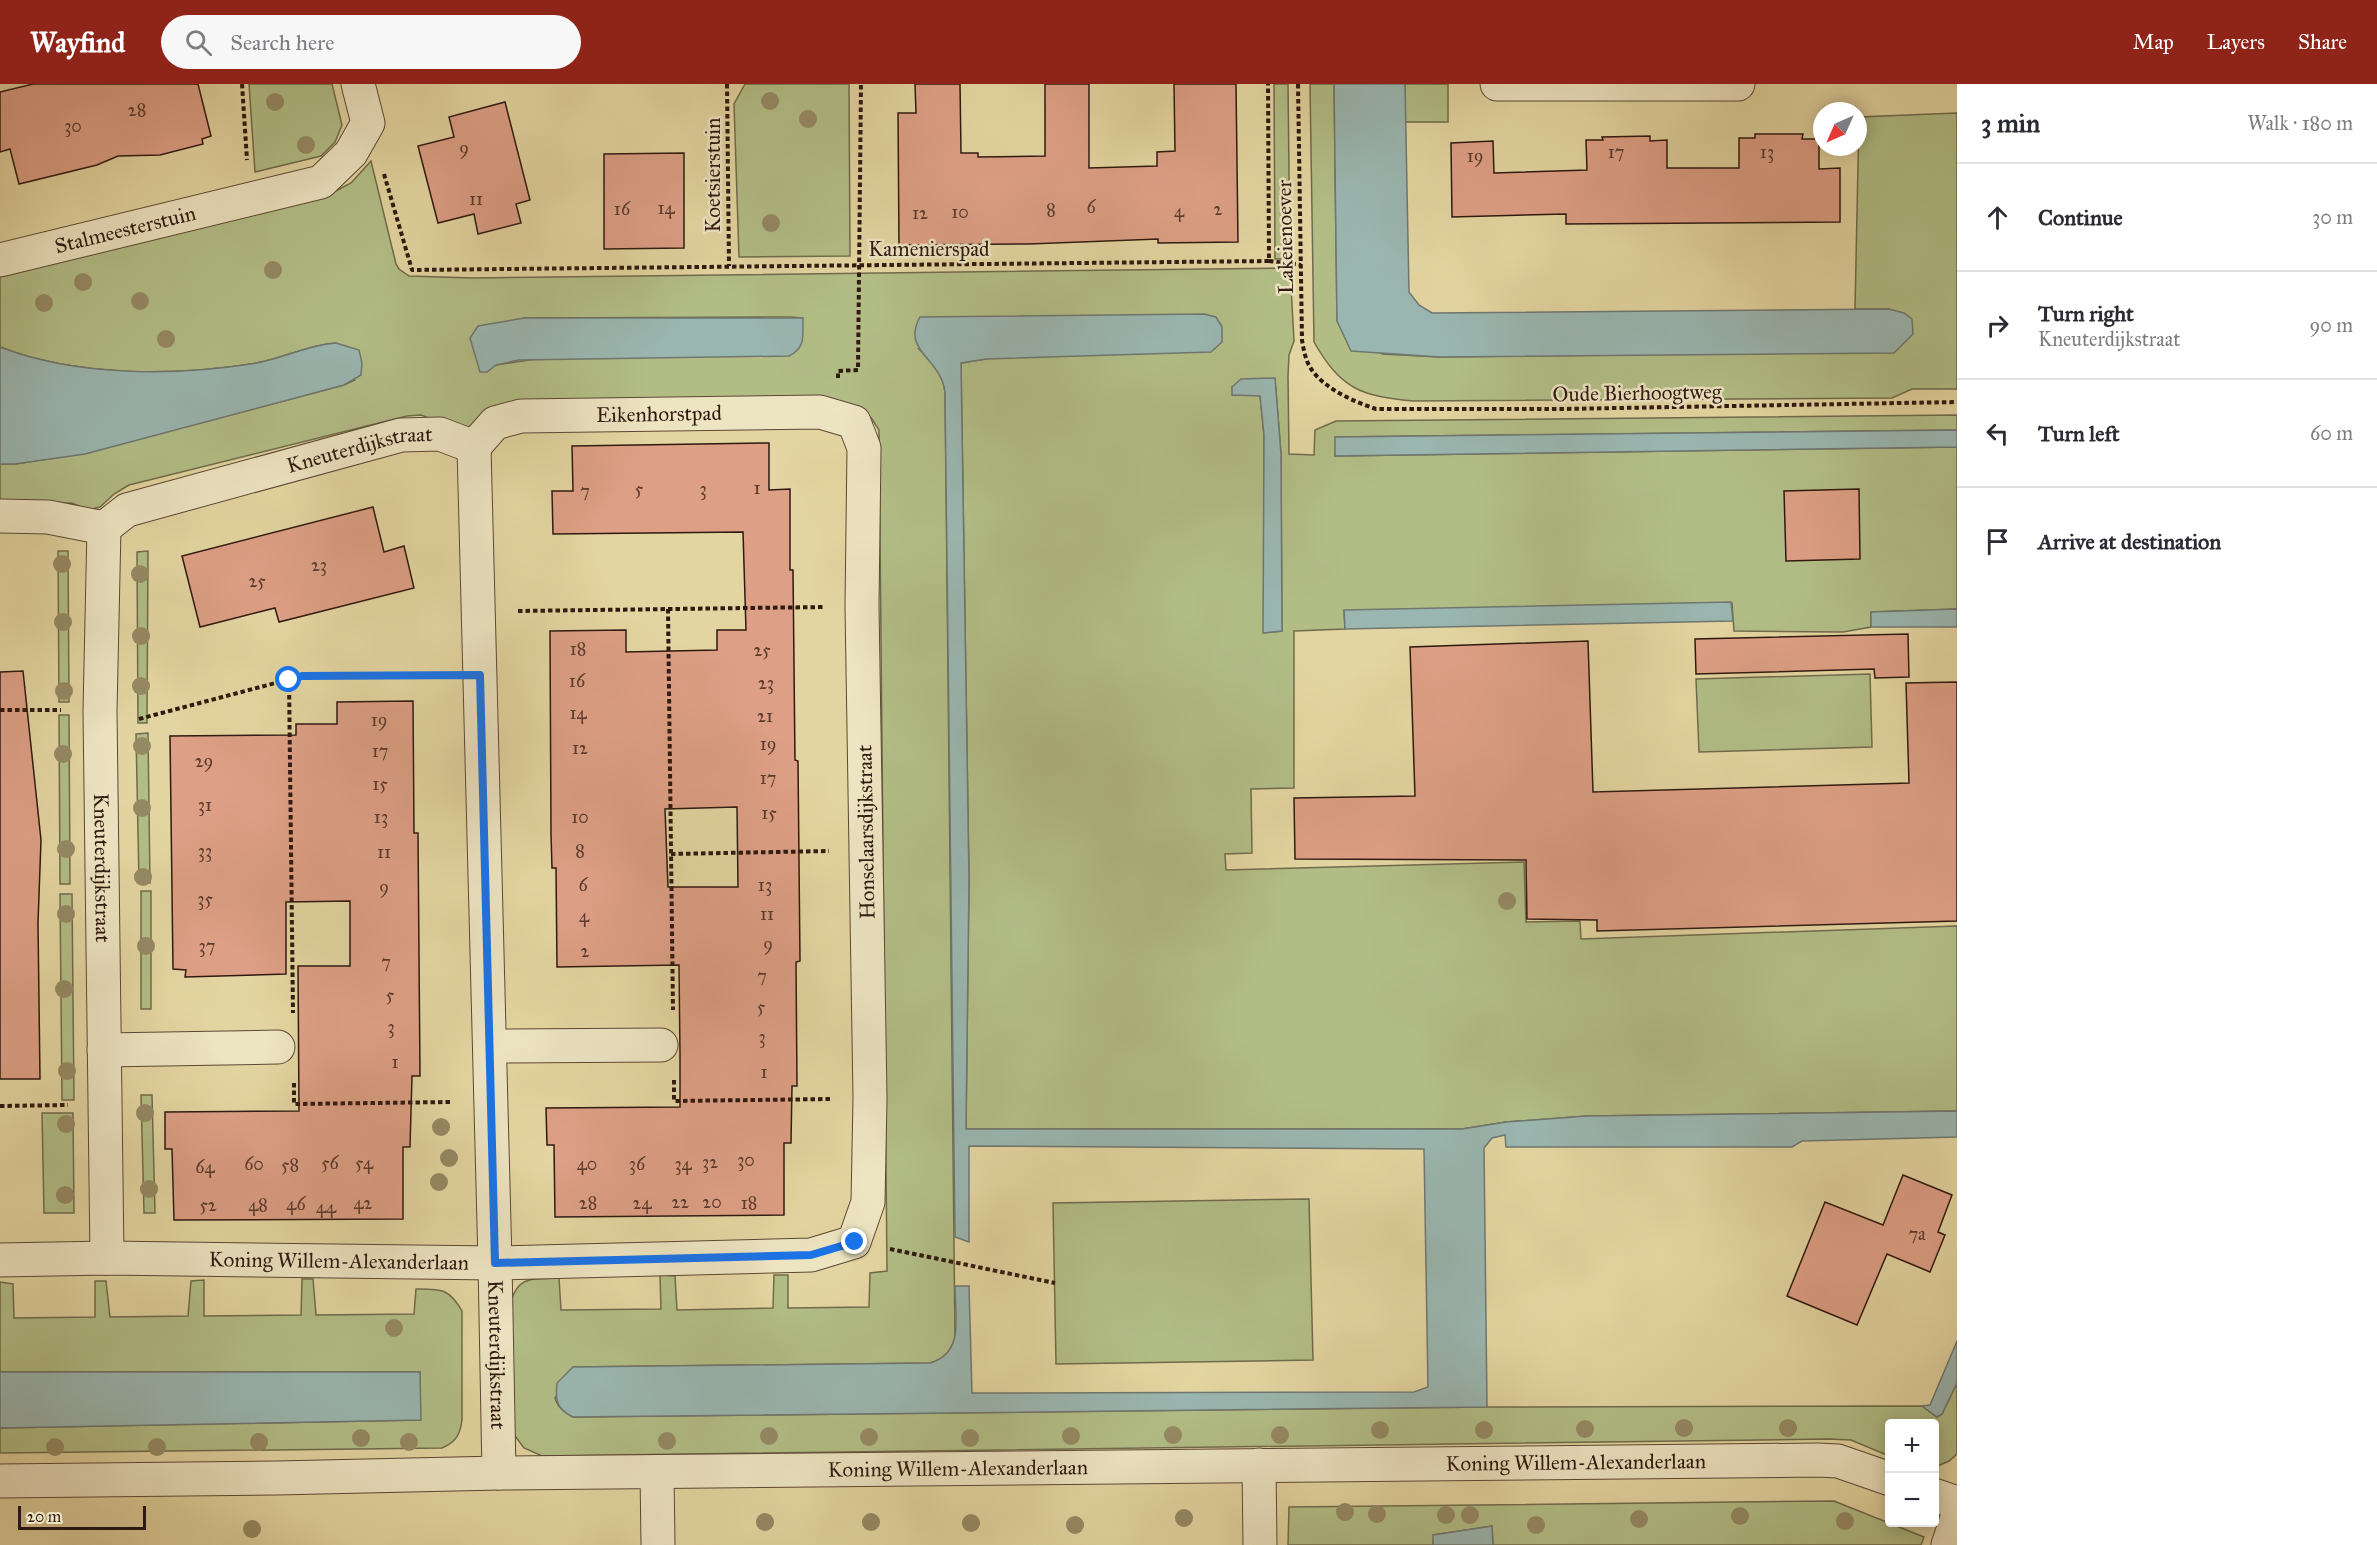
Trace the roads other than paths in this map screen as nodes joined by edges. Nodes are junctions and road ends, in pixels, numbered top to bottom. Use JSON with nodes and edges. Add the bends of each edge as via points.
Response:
{"nodes":[{"id":1,"x":358,"y":84,"type":"edge"},
{"id":2,"x":1497,"y":84,"type":"edge"},
{"id":3,"x":1738,"y":84,"type":"edge"},
{"id":4,"x":0,"y":260,"type":"edge"},
{"id":5,"x":854,"y":422,"type":"joint"},
{"id":6,"x":474,"y":447,"type":"junction"},
{"id":7,"x":0,"y":516,"type":"edge"},
{"id":8,"x":104,"y":528,"type":"junction"},
{"id":9,"x":667,"y":1033,"type":"road end"},
{"id":10,"x":286,"y":1035,"type":"road end"},
{"id":11,"x":490,"y":1046,"type":"junction"},
{"id":12,"x":104,"y":1050,"type":"junction"},
{"id":13,"x":855,"y":1242,"type":"joint"},
{"id":14,"x":107,"y":1258,"type":"junction"},
{"id":15,"x":0,"y":1260,"type":"edge"},
{"id":16,"x":495,"y":1263,"type":"junction"},
{"id":17,"x":1259,"y":1465,"type":"junction"},
{"id":18,"x":657,"y":1472,"type":"junction"},
{"id":19,"x":499,"y":1473,"type":"junction"},
{"id":20,"x":1885,"y":1477,"type":"edge"},
{"id":21,"x":0,"y":1481,"type":"edge"},
{"id":22,"x":1939,"y":1496,"type":"edge"},
{"id":23,"x":1957,"y":1503,"type":"edge"},
{"id":24,"x":1957,"y":1518,"type":"edge"},
{"id":25,"x":658,"y":1545,"type":"edge"},
{"id":26,"x":1260,"y":1545,"type":"edge"},
{"id":27,"x":1948,"y":1545,"type":"edge"}],
"edges":[{"from":1,"to":4,"type":"street","name":"Stalmeesterstuin","via":[[368,123],[351,153],[321,182]]},
{"from":2,"to":3,"type":"street"},
{"from":5,"to":6,"type":"street","name":"Eikenhorstpad","via":[[820,412],[521,416],[495,423]]},
{"from":5,"to":13,"type":"street","name":"Honselaarsdijkstraat","via":[[864,448],[862,606],[870,1098],[868,1202]]},
{"from":6,"to":8,"type":"street","name":"Kneuterdijkstraat","via":[[440,434],[401,435],[127,510]]},
{"from":6,"to":11,"type":"street","name":"Kneuterdijkstraat"},
{"from":7,"to":8,"type":"street","via":[[48,517]]},
{"from":8,"to":12,"type":"street","name":"Kneuterdijkstraat"},
{"from":9,"to":11,"type":"street"},
{"from":10,"to":12,"type":"street"},
{"from":11,"to":16,"type":"street","name":"Kneuterdijkstraat"},
{"from":12,"to":14,"type":"street","name":"Kneuterdijkstraat"},
{"from":13,"to":16,"type":"street","name":"Koning Willem-Alexanderlaan","via":[[811,1255]]},
{"from":14,"to":15,"type":"street","name":"Koning Willem-Alexanderlaan"},
{"from":14,"to":16,"type":"street","name":"Koning Willem-Alexanderlaan"},
{"from":16,"to":19,"type":"street","name":"Kneuterdijkstraat"},
{"from":17,"to":18,"type":"street","name":"Koning Willem-Alexanderlaan"},
{"from":17,"to":20,"type":"street","name":"Koning Willem-Alexanderlaan","via":[[1818,1460],[1838,1461]]},
{"from":17,"to":26,"type":"street"},
{"from":18,"to":19,"type":"street","name":"Koning Willem-Alexanderlaan"},
{"from":18,"to":25,"type":"street"},
{"from":19,"to":21,"type":"street","name":"Koning Willem-Alexanderlaan"},
{"from":22,"to":23,"type":"street"},
{"from":24,"to":27,"type":"street"}]}
